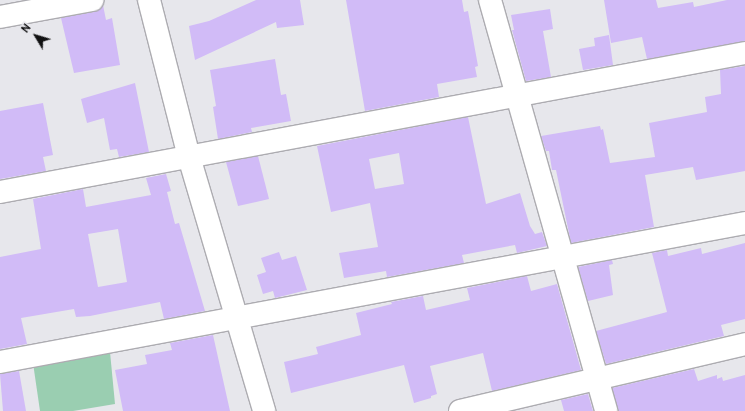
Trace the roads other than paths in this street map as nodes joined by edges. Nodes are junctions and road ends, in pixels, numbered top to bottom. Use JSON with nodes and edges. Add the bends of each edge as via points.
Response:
{"nodes":[{"id":1,"x":92,"y":0,"type":"edge"},
{"id":2,"x":149,"y":0,"type":"edge"},
{"id":3,"x":490,"y":0,"type":"edge"},
{"id":4,"x":0,"y":18,"type":"edge"},
{"id":5,"x":745,"y":53,"type":"edge"},
{"id":6,"x":518,"y":95,"type":"junction"},
{"id":7,"x":189,"y":157,"type":"junction"},
{"id":8,"x":0,"y":192,"type":"edge"},
{"id":9,"x":745,"y":223,"type":"edge"},
{"id":10,"x":562,"y":258,"type":"junction"},
{"id":11,"x":238,"y":318,"type":"junction"},
{"id":12,"x":745,"y":344,"type":"edge"},
{"id":13,"x":0,"y":362,"type":"edge"},
{"id":14,"x":597,"y":379,"type":"junction"},
{"id":15,"x":264,"y":411,"type":"edge"},
{"id":16,"x":460,"y":411,"type":"edge"},
{"id":17,"x":606,"y":411,"type":"edge"}],
"edges":[{"from":1,"to":4,"type":"street"},
{"from":2,"to":7,"type":"street"},
{"from":3,"to":6,"type":"street"},
{"from":5,"to":6,"type":"street"},
{"from":6,"to":7,"type":"street"},
{"from":6,"to":10,"type":"street"},
{"from":7,"to":8,"type":"street"},
{"from":7,"to":11,"type":"street"},
{"from":9,"to":10,"type":"street"},
{"from":10,"to":11,"type":"street"},
{"from":10,"to":14,"type":"street"},
{"from":11,"to":13,"type":"street"},
{"from":11,"to":15,"type":"street"},
{"from":12,"to":14,"type":"street"},
{"from":14,"to":16,"type":"street"},
{"from":14,"to":17,"type":"street"}]}
